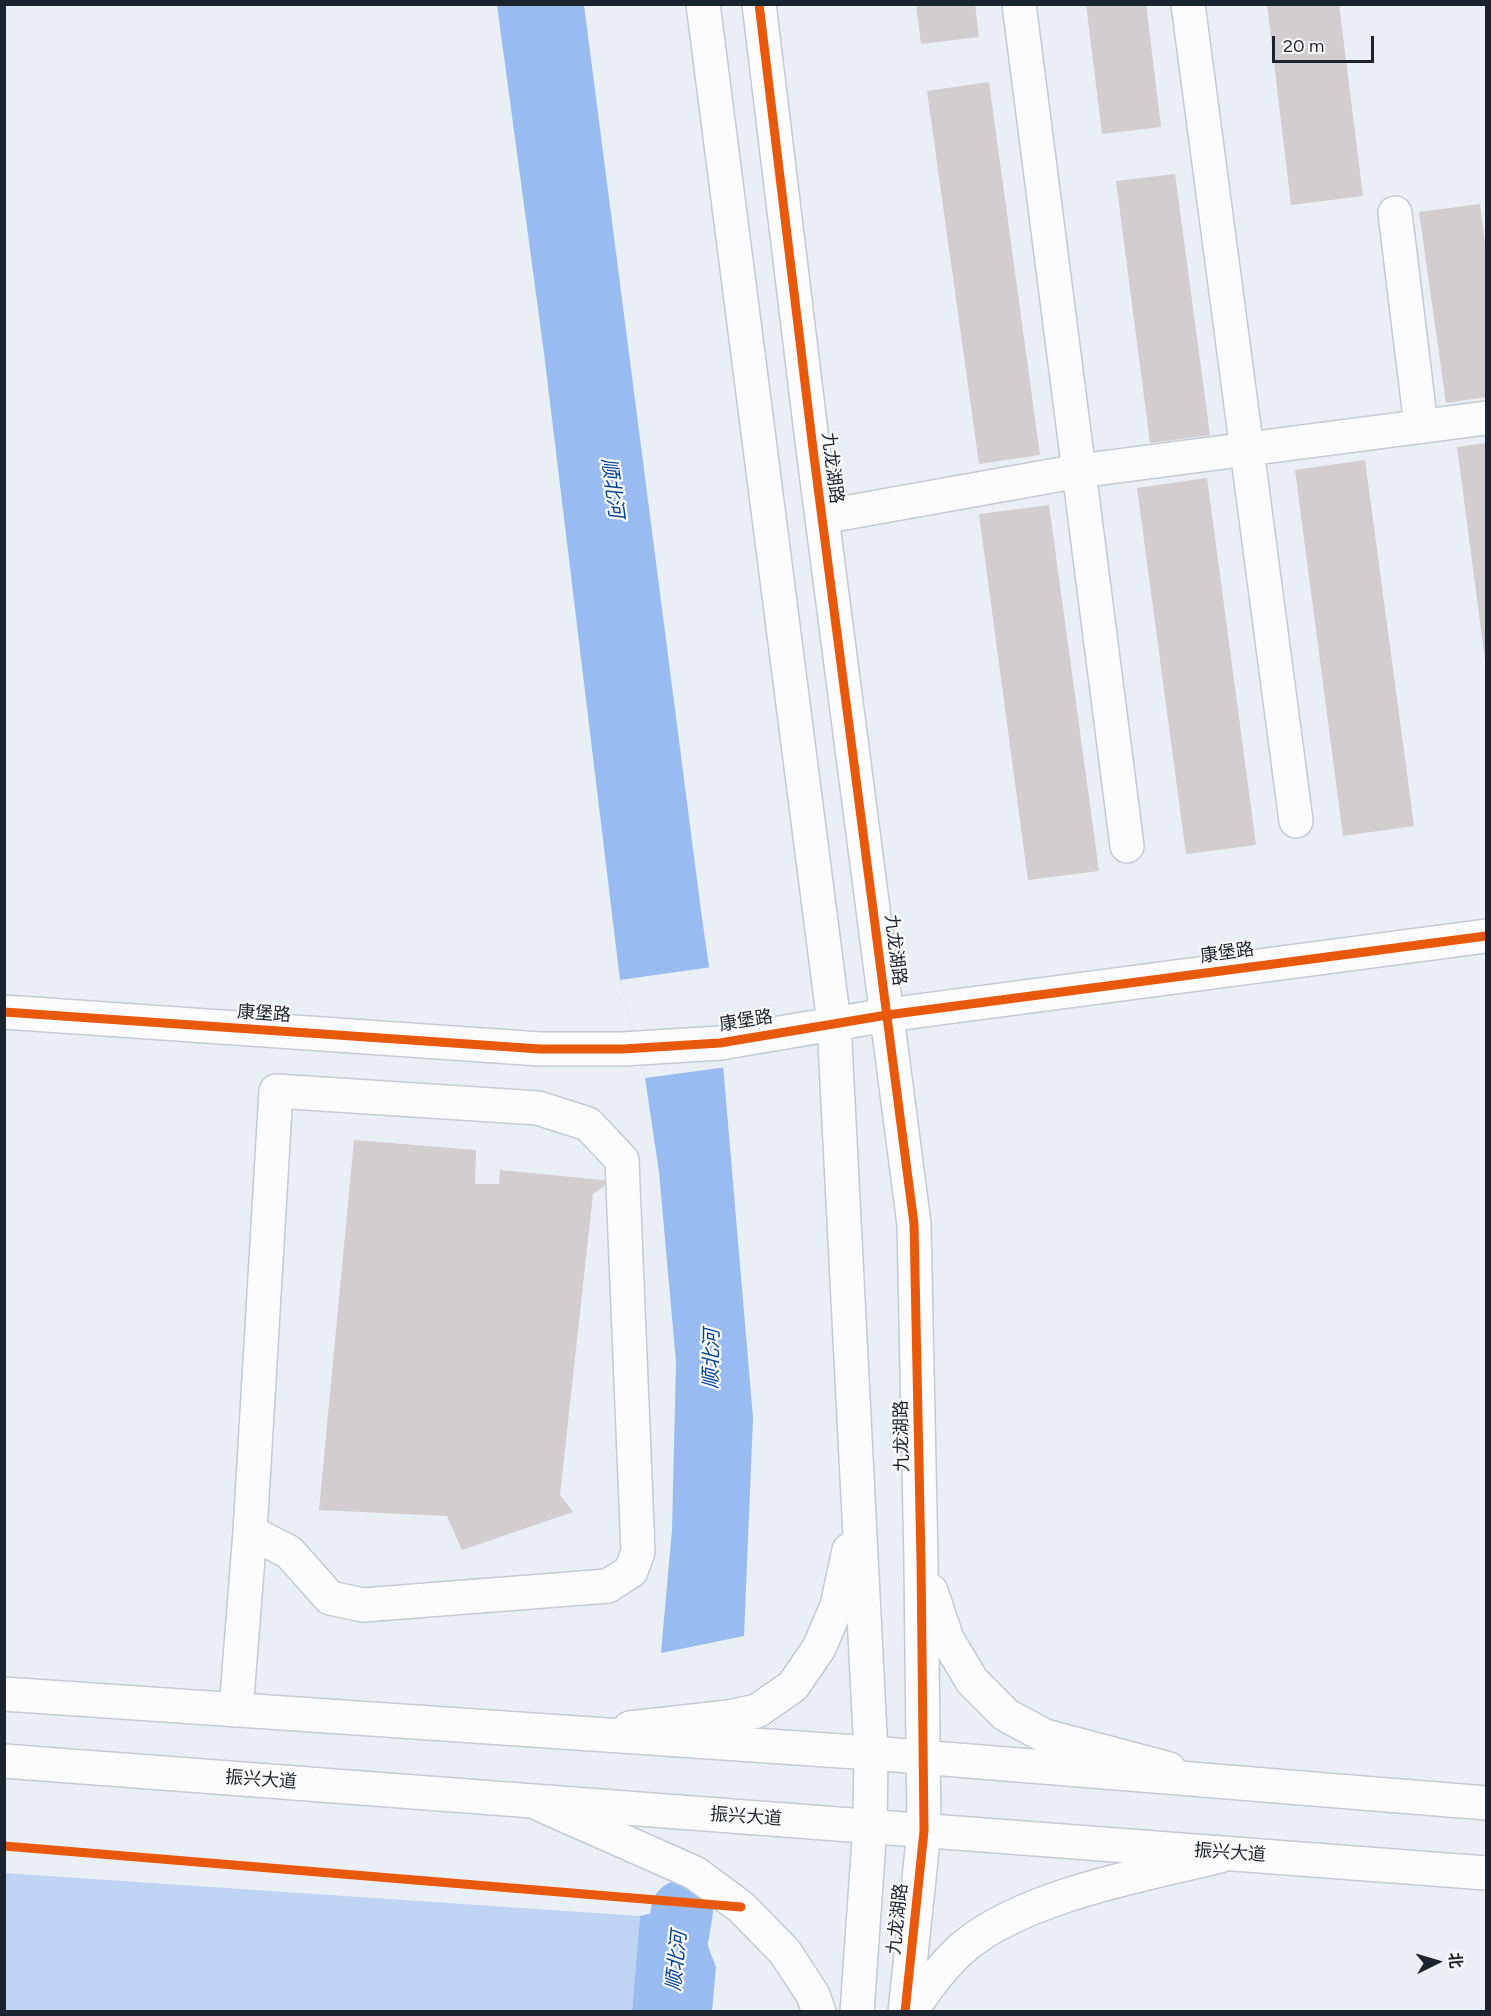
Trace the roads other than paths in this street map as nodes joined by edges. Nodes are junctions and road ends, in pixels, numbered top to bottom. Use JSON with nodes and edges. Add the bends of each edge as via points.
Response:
{"nodes":[{"id":1,"x":702,"y":4,"type":"edge"},
{"id":2,"x":759,"y":4,"type":"edge"},
{"id":3,"x":1019,"y":4,"type":"edge"},
{"id":4,"x":1188,"y":4,"type":"edge"},
{"id":5,"x":1395,"y":213,"type":"dead end"},
{"id":6,"x":1486,"y":418,"type":"edge"},
{"id":7,"x":1421,"y":426,"type":"junction"},
{"id":8,"x":1247,"y":449,"type":"junction"},
{"id":9,"x":1079,"y":471,"type":"junction"},
{"id":10,"x":822,"y":517,"type":"junction"},
{"id":11,"x":1296,"y":821,"type":"dead end"},
{"id":12,"x":1126,"y":846,"type":"dead end"},
{"id":13,"x":1486,"y":936,"type":"edge"},
{"id":14,"x":4,"y":1012,"type":"edge"},
{"id":15,"x":887,"y":1015,"type":"junction"},
{"id":16,"x":834,"y":1023,"type":"junction"},
{"id":17,"x":858,"y":1508,"type":"junction"},
{"id":18,"x":250,"y":1532,"type":"junction"},
{"id":19,"x":921,"y":1562,"type":"junction"},
{"id":20,"x":4,"y":1694,"type":"edge"},
{"id":21,"x":236,"y":1710,"type":"junction"},
{"id":22,"x":584,"y":1734,"type":"junction"},
{"id":23,"x":871,"y":1753,"type":"junction"},
{"id":24,"x":924,"y":1758,"type":"junction"},
{"id":25,"x":4,"y":1761,"type":"edge"},
{"id":26,"x":1214,"y":1781,"type":"junction"},
{"id":27,"x":530,"y":1800,"type":"junction"},
{"id":28,"x":1486,"y":1803,"type":"edge"},
{"id":29,"x":870,"y":1826,"type":"junction"},
{"id":30,"x":924,"y":1831,"type":"junction"},
{"id":31,"x":1229,"y":1853,"type":"junction"},
{"id":32,"x":1486,"y":1873,"type":"edge"},
{"id":33,"x":819,"y":2012,"type":"edge"},
{"id":34,"x":857,"y":2012,"type":"edge"},
{"id":35,"x":905,"y":2012,"type":"edge"},
{"id":36,"x":910,"y":2012,"type":"edge"}],
"edges":[{"from":1,"to":16,"type":"street","name":"九龙湖路"},
{"from":2,"to":10,"type":"street","name":"九龙湖路"},
{"from":3,"to":9,"type":"street"},
{"from":4,"to":8,"type":"street"},
{"from":5,"to":7,"type":"street"},
{"from":6,"to":7,"type":"street"},
{"from":7,"to":8,"type":"street"},
{"from":8,"to":9,"type":"street"},
{"from":8,"to":11,"type":"street"},
{"from":9,"to":10,"type":"street"},
{"from":9,"to":12,"type":"street"},
{"from":10,"to":15,"type":"street","name":"九龙湖路"},
{"from":13,"to":15,"type":"street","name":"康堡路"},
{"from":14,"to":16,"type":"street","name":"康堡路","via":[[540,1049],[623,1049],[720,1042]]},
{"from":15,"to":16,"type":"street","name":"康堡路"},
{"from":15,"to":19,"type":"street","name":"九龙湖路","via":[[914,1224]]},
{"from":16,"to":17,"type":"street","name":"九龙湖路"},
{"from":17,"to":22,"type":"street","via":[[837,1606],[819,1648],[793,1686],[757,1711]]},
{"from":17,"to":23,"type":"street","name":"九龙湖路"},
{"from":18,"to":18,"type":"street","via":[[289,1552],[330,1598],[363,1605],[608,1586],[631,1572],[638,1552],[622,1160],[588,1124],[537,1108],[276,1091]]},
{"from":18,"to":21,"type":"street"},
{"from":19,"to":24,"type":"street","name":"九龙湖路"},
{"from":19,"to":26,"type":"street","via":[[947,1639],[972,1681],[1006,1715],[1045,1736]]},
{"from":20,"to":21,"type":"street"},
{"from":21,"to":22,"type":"street"},
{"from":22,"to":23,"type":"street"},
{"from":23,"to":24,"type":"street"},
{"from":23,"to":29,"type":"street","name":"九龙湖路"},
{"from":24,"to":26,"type":"street"},
{"from":24,"to":30,"type":"street","name":"九龙湖路"},
{"from":25,"to":27,"type":"street","name":"振兴大道"},
{"from":26,"to":28,"type":"street"},
{"from":27,"to":29,"type":"street","name":"振兴大道"},
{"from":27,"to":33,"type":"street","via":[[695,1873],[741,1907],[785,1953],[813,1995]]},
{"from":29,"to":30,"type":"street","name":"振兴大道"},
{"from":29,"to":34,"type":"street","name":"九龙湖路"},
{"from":30,"to":31,"type":"street","name":"振兴大道"},
{"from":30,"to":35,"type":"street","name":"九龙湖路"},
{"from":31,"to":32,"type":"street","name":"振兴大道"},
{"from":31,"to":36,"type":"street","via":[[1081,1891],[1014,1915],[967,1945],[940,1972]]}]}
